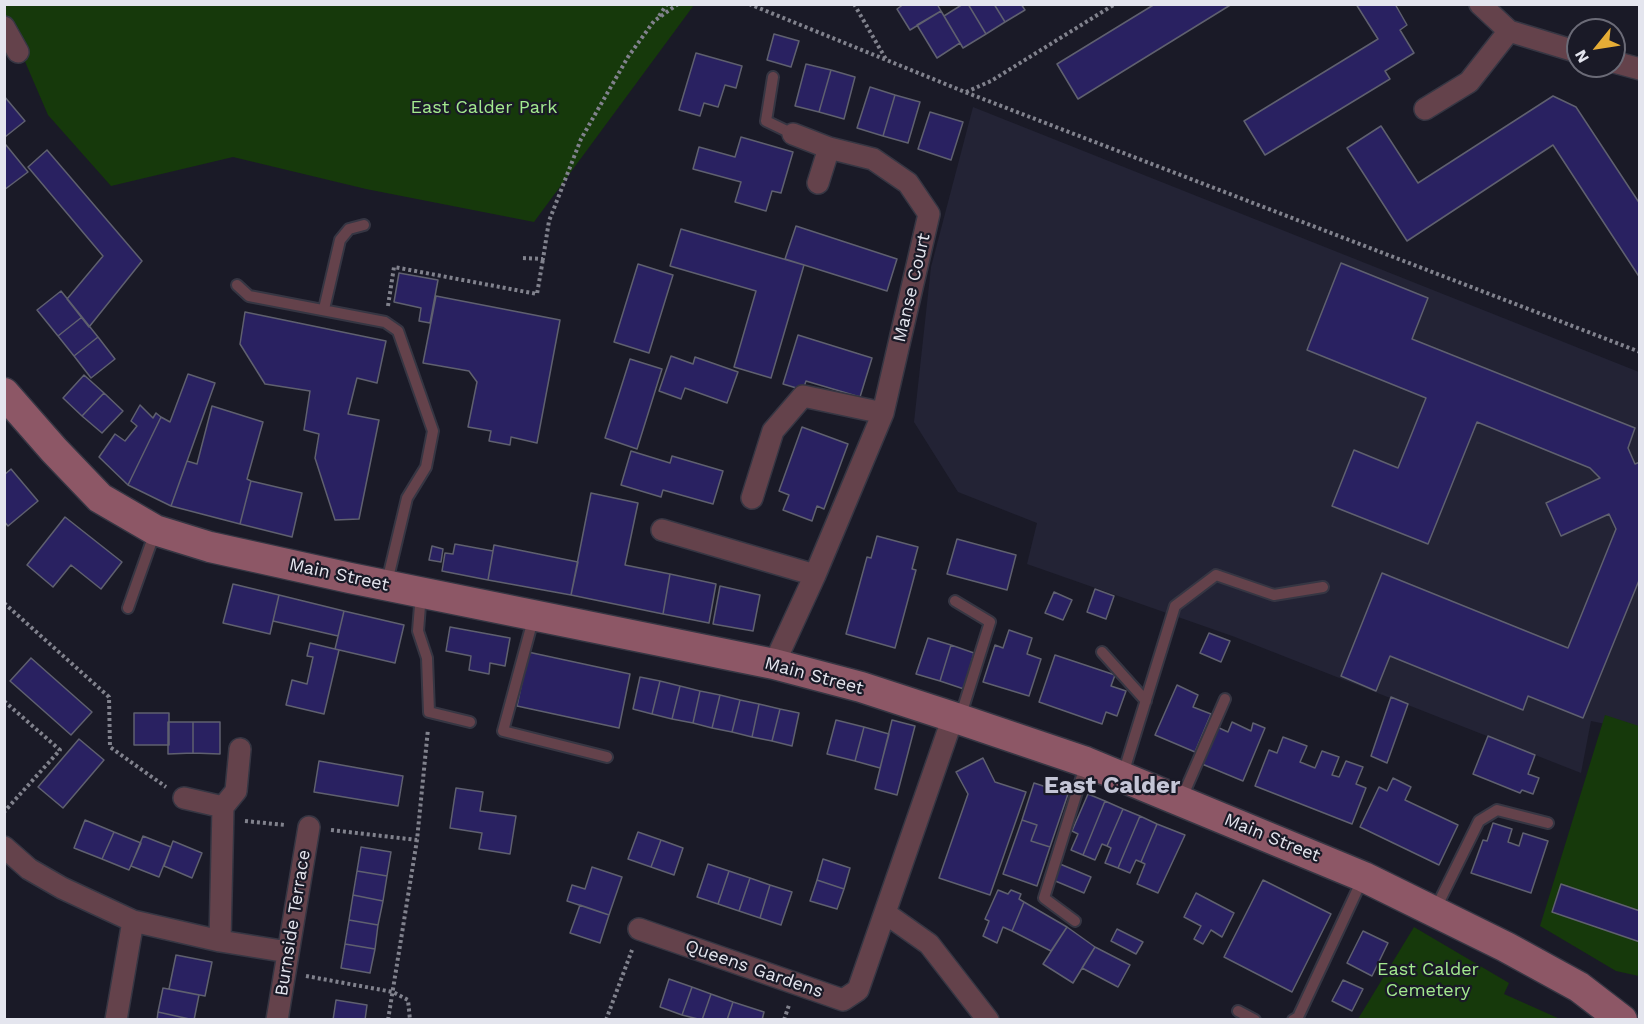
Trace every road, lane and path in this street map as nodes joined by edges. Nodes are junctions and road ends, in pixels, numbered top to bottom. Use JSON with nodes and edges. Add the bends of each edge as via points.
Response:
{"nodes":[{"id":1,"x":667,"y":4,"type":"edge"},
{"id":2,"x":678,"y":4,"type":"edge"},
{"id":3,"x":749,"y":4,"type":"edge"},
{"id":4,"x":854,"y":4,"type":"edge"},
{"id":5,"x":1114,"y":4,"type":"edge"},
{"id":6,"x":1480,"y":4,"type":"edge"},
{"id":7,"x":654,"y":21,"type":"junction"},
{"id":8,"x":4,"y":27,"type":"edge"},
{"id":9,"x":1509,"y":31,"type":"junction"},
{"id":10,"x":1566,"y":48,"type":"edge"},
{"id":11,"x":18,"y":52,"type":"dead end"},
{"id":12,"x":888,"y":61,"type":"junction"},
{"id":13,"x":773,"y":77,"type":"dead end"},
{"id":14,"x":965,"y":92,"type":"junction"},
{"id":15,"x":1425,"y":109,"type":"dead end"},
{"id":16,"x":793,"y":134,"type":"joint"},
{"id":17,"x":829,"y":148,"type":"junction"},
{"id":18,"x":818,"y":183,"type":"dead end"},
{"id":19,"x":364,"y":225,"type":"dead end"},
{"id":20,"x":523,"y":258,"type":"dead end"},
{"id":21,"x":543,"y":259,"type":"junction"},
{"id":22,"x":237,"y":285,"type":"dead end"},
{"id":23,"x":324,"y":309,"type":"junction"},
{"id":24,"x":385,"y":322,"type":"junction"},
{"id":25,"x":1640,"y":352,"type":"edge"},
{"id":26,"x":4,"y":393,"type":"edge"},
{"id":27,"x":883,"y":413,"type":"junction"},
{"id":28,"x":752,"y":498,"type":"dead end"},
{"id":29,"x":662,"y":530,"type":"dead end"},
{"id":30,"x":155,"y":531,"type":"junction"},
{"id":31,"x":815,"y":575,"type":"junction"},
{"id":32,"x":386,"y":585,"type":"junction"},
{"id":33,"x":1323,"y":587,"type":"dead end"},
{"id":34,"x":421,"y":593,"type":"junction"},
{"id":35,"x":955,"y":602,"type":"dead end"},
{"id":36,"x":4,"y":603,"type":"edge"},
{"id":37,"x":128,"y":608,"type":"dead end"},
{"id":38,"x":534,"y":616,"type":"junction"},
{"id":39,"x":1102,"y":652,"type":"dead end"},
{"id":40,"x":774,"y":664,"type":"junction"},
{"id":41,"x":1226,"y":699,"type":"dead end"},
{"id":42,"x":4,"y":701,"type":"edge"},
{"id":43,"x":1146,"y":701,"type":"junction"},
{"id":44,"x":429,"y":712,"type":"junction"},
{"id":45,"x":956,"y":718,"type":"junction"},
{"id":46,"x":470,"y":722,"type":"dead end"},
{"id":47,"x":240,"y":749,"type":"dead end"},
{"id":48,"x":608,"y":757,"type":"dead end"},
{"id":49,"x":1086,"y":762,"type":"junction"},
{"id":50,"x":1123,"y":777,"type":"junction"},
{"id":51,"x":184,"y":798,"type":"joint"},
{"id":52,"x":1180,"y":801,"type":"junction"},
{"id":53,"x":223,"y":807,"type":"junction"},
{"id":54,"x":4,"y":812,"type":"edge"},
{"id":55,"x":1548,"y":823,"type":"dead end"},
{"id":56,"x":309,"y":827,"type":"dead end"},
{"id":57,"x":4,"y":847,"type":"edge"},
{"id":58,"x":1364,"y":877,"type":"junction"},
{"id":59,"x":1435,"y":912,"type":"junction"},
{"id":60,"x":885,"y":913,"type":"junction"},
{"id":61,"x":133,"y":921,"type":"junction"},
{"id":62,"x":1075,"y":921,"type":"dead end"},
{"id":63,"x":639,"y":929,"type":"joint"},
{"id":64,"x":220,"y":941,"type":"junction"},
{"id":65,"x":287,"y":962,"type":"junction"},
{"id":66,"x":393,"y":992,"type":"junction"},
{"id":67,"x":1238,"y":1011,"type":"dead end"},
{"id":68,"x":1620,"y":1019,"type":"edge"},
{"id":69,"x":116,"y":1020,"type":"edge"},
{"id":70,"x":277,"y":1020,"type":"edge"},
{"id":71,"x":388,"y":1020,"type":"edge"},
{"id":72,"x":410,"y":1020,"type":"edge"},
{"id":73,"x":606,"y":1020,"type":"edge"},
{"id":74,"x":988,"y":1020,"type":"edge"},
{"id":75,"x":1255,"y":1020,"type":"edge"},
{"id":76,"x":1293,"y":1020,"type":"edge"}],
"edges":[{"from":1,"to":7,"type":"path"},
{"from":2,"to":7,"type":"path"},
{"from":3,"to":12,"type":"path"},
{"from":4,"to":12,"type":"path"},
{"from":5,"to":14,"type":"path","via":[[991,81]]},
{"from":6,"to":9,"type":"street"},
{"from":7,"to":21,"type":"path","via":[[628,57],[581,140],[549,221]]},
{"from":8,"to":11,"type":"street"},
{"from":9,"to":10,"type":"street"},
{"from":9,"to":15,"type":"street","via":[[1469,82]]},
{"from":12,"to":14,"type":"path"},
{"from":13,"to":16,"type":"lane","via":[[766,121]]},
{"from":14,"to":25,"type":"path"},
{"from":16,"to":17,"type":"street","name":"Manse Court"},
{"from":17,"to":18,"type":"street"},
{"from":17,"to":27,"type":"street","name":"Manse Court","via":[[873,159],[908,183],[929,214]]},
{"from":19,"to":23,"type":"lane","via":[[349,229],[340,240]]},
{"from":20,"to":21,"type":"path"},
{"from":21,"to":24,"type":"path","via":[[537,294],[394,267]]},
{"from":22,"to":23,"type":"lane","via":[[249,296]]},
{"from":23,"to":24,"type":"lane"},
{"from":24,"to":32,"type":"lane","via":[[398,331],[433,431],[426,467],[407,498]]},
{"from":26,"to":30,"type":"main road","name":"Main Street","via":[[100,498]]},
{"from":27,"to":28,"type":"street","via":[[803,396],[773,431]]},
{"from":27,"to":31,"type":"street","name":"Manse Court"},
{"from":29,"to":31,"type":"street"},
{"from":30,"to":32,"type":"main road","name":"Main Street","via":[[210,548]]},
{"from":30,"to":37,"type":"lane"},
{"from":31,"to":40,"type":"street","name":"Manse Court"},
{"from":32,"to":34,"type":"main road","name":"Main Street"},
{"from":33,"to":43,"type":"lane","via":[[1274,595],[1216,575],[1175,606]]},
{"from":34,"to":38,"type":"main road","name":"Main Street"},
{"from":34,"to":44,"type":"lane","via":[[418,631],[427,658]]},
{"from":35,"to":45,"type":"lane","via":[[990,622]]},
{"from":36,"to":51,"type":"path","via":[[109,697],[110,747]]},
{"from":38,"to":40,"type":"main road","name":"Main Street"},
{"from":38,"to":48,"type":"lane","via":[[503,731]]},
{"from":39,"to":43,"type":"lane"},
{"from":40,"to":45,"type":"main road","name":"Main Street"},
{"from":41,"to":52,"type":"lane"},
{"from":42,"to":54,"type":"path","via":[[60,750]]},
{"from":43,"to":50,"type":"lane"},
{"from":44,"to":46,"type":"lane"},
{"from":44,"to":66,"type":"path","via":[[417,840]]},
{"from":45,"to":49,"type":"main road","name":"Main Street"},
{"from":45,"to":60,"type":"street","name":"Queens Gardens"},
{"from":47,"to":53,"type":"street","via":[[236,791]]},
{"from":49,"to":50,"type":"main road","name":"Main Street"},
{"from":49,"to":62,"type":"lane","via":[[1044,898]]},
{"from":50,"to":52,"type":"main road","name":"Main Street"},
{"from":51,"to":53,"type":"street"},
{"from":52,"to":58,"type":"main road","name":"Main Street"},
{"from":53,"to":64,"type":"street"},
{"from":55,"to":59,"type":"lane","via":[[1497,810],[1479,821]]},
{"from":56,"to":65,"type":"street","name":"Burnside Terrace"},
{"from":57,"to":61,"type":"street","via":[[29,869],[62,888]]},
{"from":58,"to":59,"type":"main road","name":"Main Street"},
{"from":58,"to":76,"type":"lane","via":[[1298,1017]]},
{"from":59,"to":68,"type":"main road","name":"Main Street","via":[[1580,987]]},
{"from":60,"to":63,"type":"street","name":"Queens Gardens","via":[[858,990],[843,1000]]},
{"from":60,"to":74,"type":"street","via":[[929,944]]},
{"from":61,"to":64,"type":"street"},
{"from":61,"to":69,"type":"street"},
{"from":63,"to":73,"type":"path"},
{"from":64,"to":65,"type":"street"},
{"from":65,"to":66,"type":"path"},
{"from":65,"to":70,"type":"street","name":"Burnside Terrace"},
{"from":66,"to":71,"type":"path"},
{"from":66,"to":72,"type":"path","via":[[408,1000]]},
{"from":67,"to":75,"type":"lane"}]}
